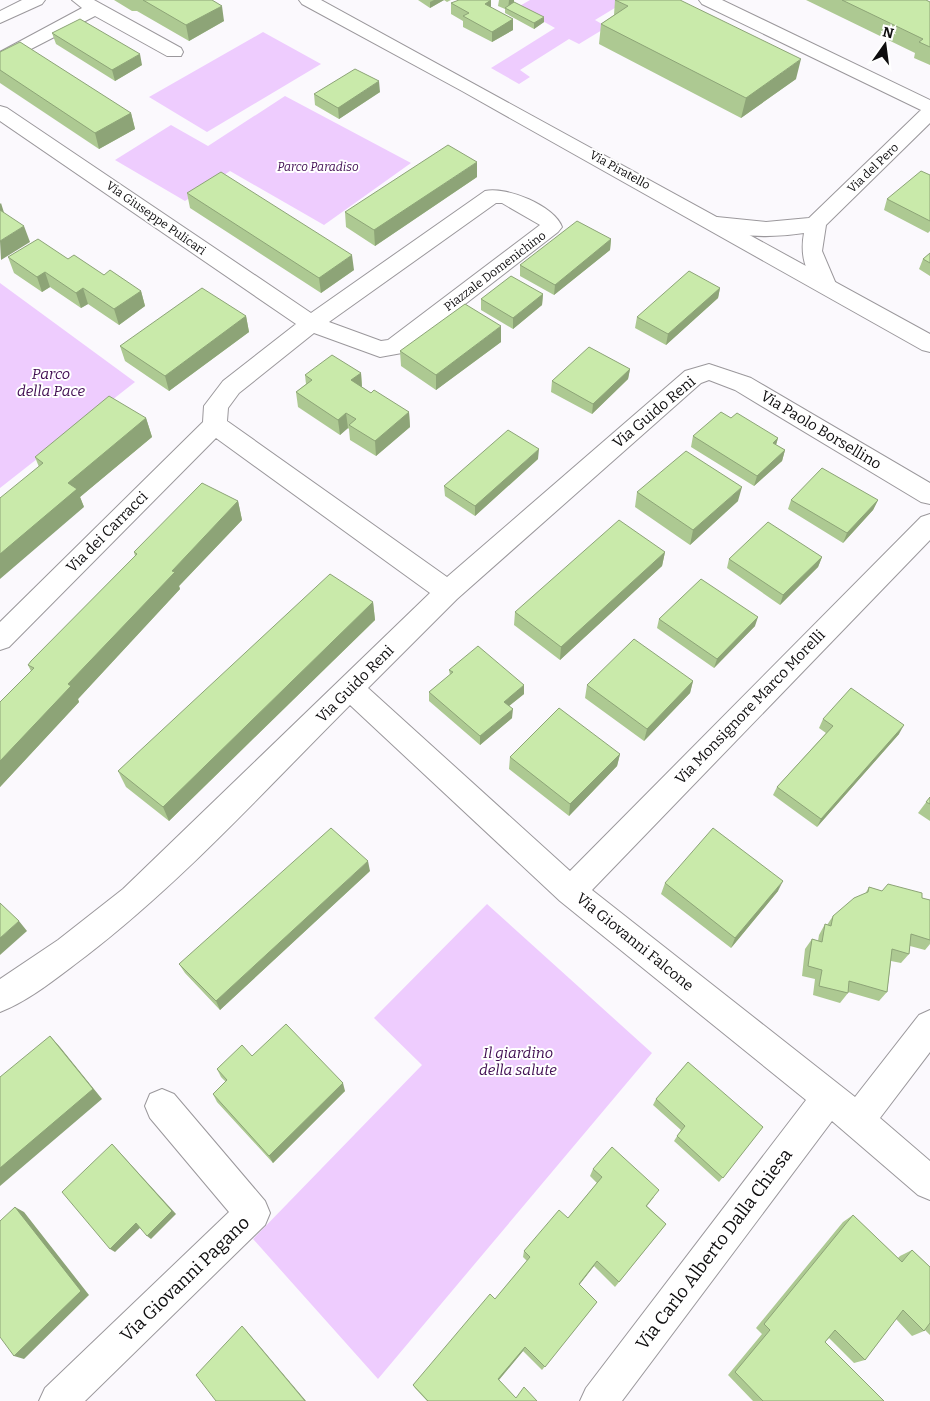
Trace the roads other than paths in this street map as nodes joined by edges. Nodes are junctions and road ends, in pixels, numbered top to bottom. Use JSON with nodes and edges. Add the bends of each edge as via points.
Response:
{"nodes":[{"id":1,"x":36,"y":0,"type":"edge"},
{"id":2,"x":308,"y":0,"type":"edge"},
{"id":3,"x":708,"y":0,"type":"edge"},
{"id":4,"x":88,"y":4,"type":"edge"},
{"id":5,"x":0,"y":18,"type":"edge"},
{"id":6,"x":174,"y":52,"type":"dead end"},
{"id":7,"x":0,"y":59,"type":"edge"},
{"id":8,"x":930,"y":107,"type":"edge"},
{"id":9,"x":0,"y":112,"type":"edge"},
{"id":10,"x":930,"y":112,"type":"edge"},
{"id":11,"x":816,"y":223,"type":"junction"},
{"id":12,"x":717,"y":224,"type":"junction"},
{"id":13,"x":825,"y":284,"type":"junction"},
{"id":14,"x":310,"y":324,"type":"junction"},
{"id":15,"x":930,"y":344,"type":"edge"},
{"id":16,"x":709,"y":372,"type":"joint"},
{"id":17,"x":215,"y":425,"type":"junction"},
{"id":18,"x":930,"y":494,"type":"edge"},
{"id":19,"x":930,"y":524,"type":"edge"},
{"id":20,"x":448,"y":592,"type":"junction"},
{"id":21,"x":0,"y":639,"type":"edge"},
{"id":22,"x":351,"y":689,"type":"junction"},
{"id":23,"x":571,"y":890,"type":"junction"},
{"id":24,"x":0,"y":997,"type":"edge"},
{"id":25,"x":930,"y":1026,"type":"edge"},
{"id":26,"x":829,"y":1097,"type":"junction"},
{"id":27,"x":162,"y":1106,"type":"dead end"},
{"id":28,"x":857,"y":1121,"type":"junction"},
{"id":29,"x":930,"y":1183,"type":"edge"},
{"id":30,"x":58,"y":1401,"type":"edge"},
{"id":31,"x":599,"y":1401,"type":"edge"}],
"edges":[{"from":1,"to":5,"type":"street"},
{"from":2,"to":12,"type":"street","name":"Via Piratello"},
{"from":3,"to":8,"type":"street"},
{"from":4,"to":6,"type":"street"},
{"from":4,"to":7,"type":"street"},
{"from":9,"to":14,"type":"street","name":"Via Giuseppe Pulicari"},
{"from":10,"to":11,"type":"street","name":"Via del Pero"},
{"from":11,"to":12,"type":"street","name":"Via del Pero","via":[[798,229],[776,230]]},
{"from":11,"to":13,"type":"street","via":[[812,251]]},
{"from":12,"to":13,"type":"street","name":"Via Piratello"},
{"from":13,"to":15,"type":"street","name":"Via Piratello"},
{"from":14,"to":14,"type":"street","name":"Piazzale Domenichino","via":[[492,196],[506,197],[551,222],[550,230],[394,347],[380,349]]},
{"from":14,"to":17,"type":"street","via":[[231,387],[216,406]]},
{"from":16,"to":18,"type":"street","name":"Via Paolo Borsellino","via":[[743,384]]},
{"from":16,"to":20,"type":"street","name":"Via Guido Reni","via":[[693,377]]},
{"from":17,"to":20,"type":"street"},
{"from":17,"to":21,"type":"street","name":"Via dei Carracci"},
{"from":19,"to":23,"type":"street","name":"Via Monsignore Marco Morelli"},
{"from":20,"to":22,"type":"street","name":"Via Guido Reni"},
{"from":22,"to":23,"type":"street","name":"Via Giovanni Falcone"},
{"from":22,"to":24,"type":"street","name":"Via Guido Reni","via":[[134,899],[33,977]]},
{"from":23,"to":26,"type":"street","name":"Via Giovanni Falcone"},
{"from":25,"to":28,"type":"street"},
{"from":26,"to":28,"type":"street","name":"Via Giovanni Falcone"},
{"from":26,"to":31,"type":"street","name":"Via Carlo Alberto Dalla Chiesa"},
{"from":27,"to":30,"type":"street","name":"Via Giovanni Pagano","via":[[253,1213]]},
{"from":28,"to":29,"type":"street","name":"Via Giovanni Falcone"}]}
